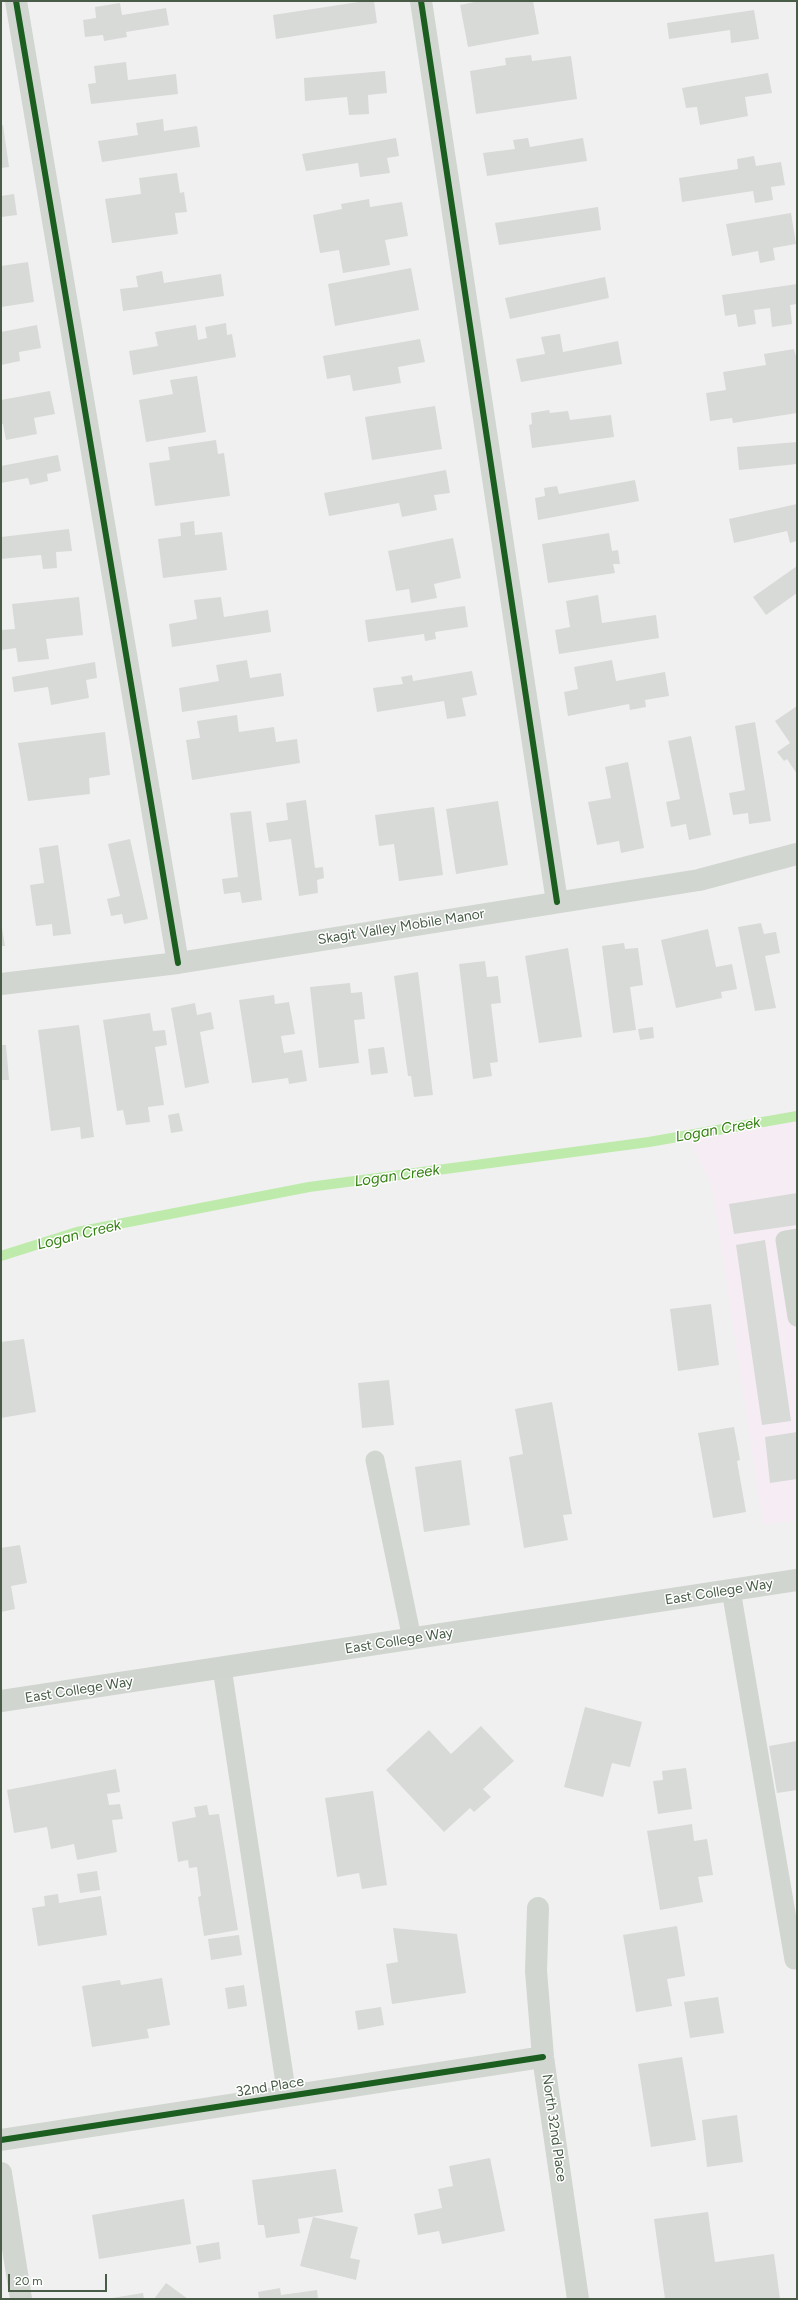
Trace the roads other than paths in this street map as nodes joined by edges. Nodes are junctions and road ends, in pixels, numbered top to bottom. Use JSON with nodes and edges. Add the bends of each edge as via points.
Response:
{"nodes":[{"id":1,"x":16,"y":1,"type":"edge"},
{"id":2,"x":421,"y":1,"type":"edge"},
{"id":3,"x":797,"y":854,"type":"edge"},
{"id":4,"x":557,"y":902,"type":"junction"},
{"id":5,"x":178,"y":963,"type":"junction"},
{"id":6,"x":1,"y":984,"type":"edge"},
{"id":7,"x":797,"y":1238,"type":"edge"},
{"id":8,"x":797,"y":1317,"type":"edge"},
{"id":9,"x":376,"y":1460,"type":"dead end"},
{"id":10,"x":797,"y":1580,"type":"edge"},
{"id":11,"x":731,"y":1590,"type":"junction"},
{"id":12,"x":412,"y":1639,"type":"junction"},
{"id":13,"x":222,"y":1668,"type":"junction"},
{"id":14,"x":1,"y":1701,"type":"edge"},
{"id":15,"x":538,"y":1908,"type":"dead end"},
{"id":16,"x":794,"y":1960,"type":"dead end"},
{"id":17,"x":543,"y":2057,"type":"junction"},
{"id":18,"x":288,"y":2096,"type":"junction"},
{"id":19,"x":1,"y":2140,"type":"edge"},
{"id":20,"x":1,"y":2173,"type":"edge"},
{"id":21,"x":21,"y":2299,"type":"edge"},
{"id":22,"x":578,"y":2299,"type":"edge"}],
"edges":[{"from":1,"to":5,"type":"street"},
{"from":2,"to":4,"type":"street"},
{"from":3,"to":4,"type":"street","name":"Skagit Valley Mobile Manor","via":[[699,880]]},
{"from":4,"to":5,"type":"street","name":"Skagit Valley Mobile Manor"},
{"from":5,"to":6,"type":"street","name":"Skagit Valley Mobile Manor"},
{"from":7,"to":8,"type":"lane","via":[[784,1240]]},
{"from":9,"to":12,"type":"lane"},
{"from":10,"to":11,"type":"main road","name":"East College Way"},
{"from":11,"to":12,"type":"main road","name":"East College Way"},
{"from":11,"to":16,"type":"lane"},
{"from":12,"to":13,"type":"main road","name":"East College Way"},
{"from":13,"to":14,"type":"main road","name":"East College Way"},
{"from":13,"to":18,"type":"lane"},
{"from":15,"to":17,"type":"street","name":"North 32nd Place","via":[[536,1971]]},
{"from":17,"to":18,"type":"street","name":"32nd Place"},
{"from":17,"to":22,"type":"street","name":"North 32nd Place"},
{"from":18,"to":19,"type":"street","name":"32nd Place"},
{"from":20,"to":21,"type":"street"}]}
